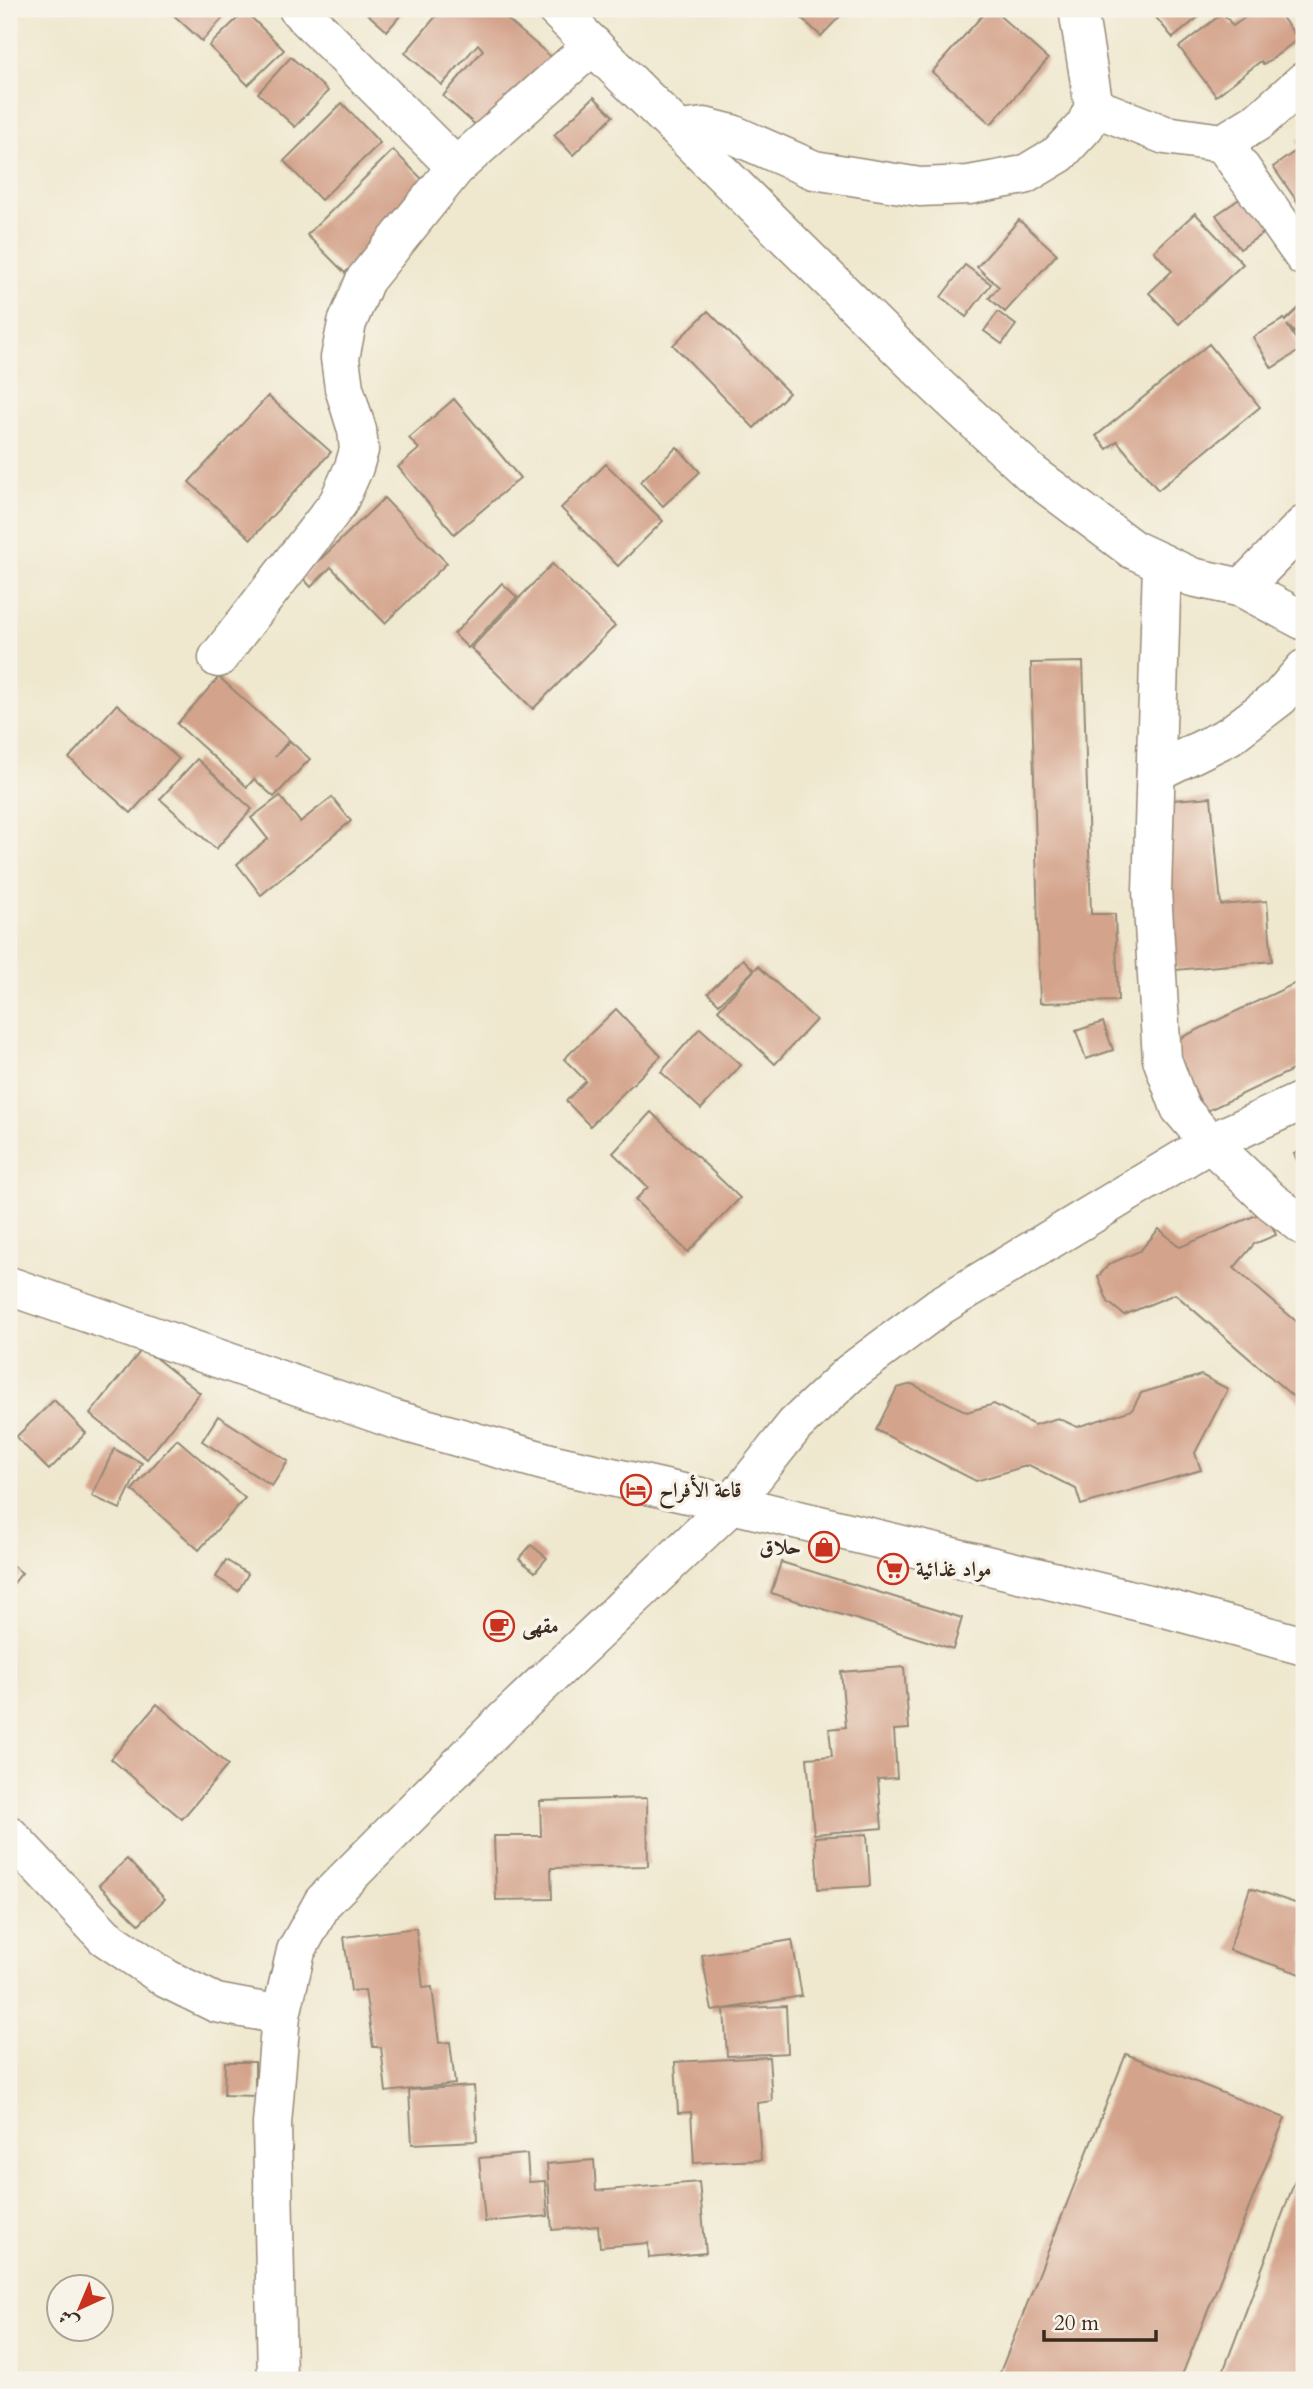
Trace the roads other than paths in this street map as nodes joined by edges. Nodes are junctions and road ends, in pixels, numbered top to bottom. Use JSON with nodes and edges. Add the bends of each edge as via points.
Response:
{"nodes":[{"id":1,"x":298,"y":9,"type":"edge"},
{"id":2,"x":556,"y":9,"type":"edge"},
{"id":3,"x":1078,"y":9,"type":"edge"},
{"id":4,"x":593,"y":45,"type":"junction"},
{"id":5,"x":1304,"y":82,"type":"edge"},
{"id":6,"x":1094,"y":107,"type":"junction"},
{"id":7,"x":679,"y":130,"type":"junction"},
{"id":8,"x":1223,"y":142,"type":"junction"},
{"id":9,"x":456,"y":167,"type":"junction"},
{"id":10,"x":1304,"y":257,"type":"edge"},
{"id":11,"x":1304,"y":525,"type":"edge"},
{"id":12,"x":1161,"y":563,"type":"junction"},
{"id":13,"x":1242,"y":587,"type":"junction"},
{"id":14,"x":1304,"y":621,"type":"edge"},
{"id":15,"x":218,"y":658,"type":"dead end"},
{"id":16,"x":1304,"y":669,"type":"edge"},
{"id":17,"x":1156,"y":772,"type":"junction"},
{"id":18,"x":1304,"y":1100,"type":"edge"},
{"id":19,"x":1210,"y":1143,"type":"junction"},
{"id":20,"x":1304,"y":1226,"type":"edge"},
{"id":21,"x":9,"y":1286,"type":"edge"},
{"id":22,"x":732,"y":1504,"type":"junction"},
{"id":23,"x":1304,"y":1646,"type":"edge"},
{"id":24,"x":9,"y":1835,"type":"edge"},
{"id":25,"x":281,"y":2015,"type":"junction"},
{"id":26,"x":277,"y":2380,"type":"edge"}],
"edges":[{"from":1,"to":9,"type":"street"},
{"from":2,"to":4,"type":"street"},
{"from":3,"to":6,"type":"street"},
{"from":4,"to":7,"type":"street"},
{"from":4,"to":9,"type":"street"},
{"from":5,"to":8,"type":"street","via":[[1259,121]]},
{"from":6,"to":7,"type":"street","via":[[1059,154],[1024,175],[969,186],[920,187],[814,170],[732,134],[704,128]]},
{"from":6,"to":8,"type":"street","via":[[1165,135]]},
{"from":7,"to":12,"type":"street","via":[[1032,474],[1132,549]]},
{"from":8,"to":10,"type":"street"},
{"from":9,"to":15,"type":"street","via":[[365,280],[347,323],[340,358],[359,450],[338,503]]},
{"from":11,"to":13,"type":"street"},
{"from":12,"to":13,"type":"street","via":[[1192,577]]},
{"from":12,"to":17,"type":"street"},
{"from":13,"to":14,"type":"street"},
{"from":16,"to":17,"type":"street","via":[[1280,697],[1229,736]]},
{"from":17,"to":19,"type":"street","via":[[1152,891],[1162,1059],[1180,1108]]},
{"from":18,"to":19,"type":"street"},
{"from":19,"to":20,"type":"street"},
{"from":19,"to":22,"type":"street","via":[[940,1306],[850,1373],[795,1425]]},
{"from":21,"to":22,"type":"street","via":[[393,1419],[554,1464]]},
{"from":22,"to":23,"type":"street"},
{"from":22,"to":25,"type":"street","via":[[498,1726],[323,1902],[296,1951]]},
{"from":24,"to":25,"type":"street","via":[[105,1937],[167,1979],[216,2003]]},
{"from":25,"to":26,"type":"street","via":[[272,2124]]}]}
